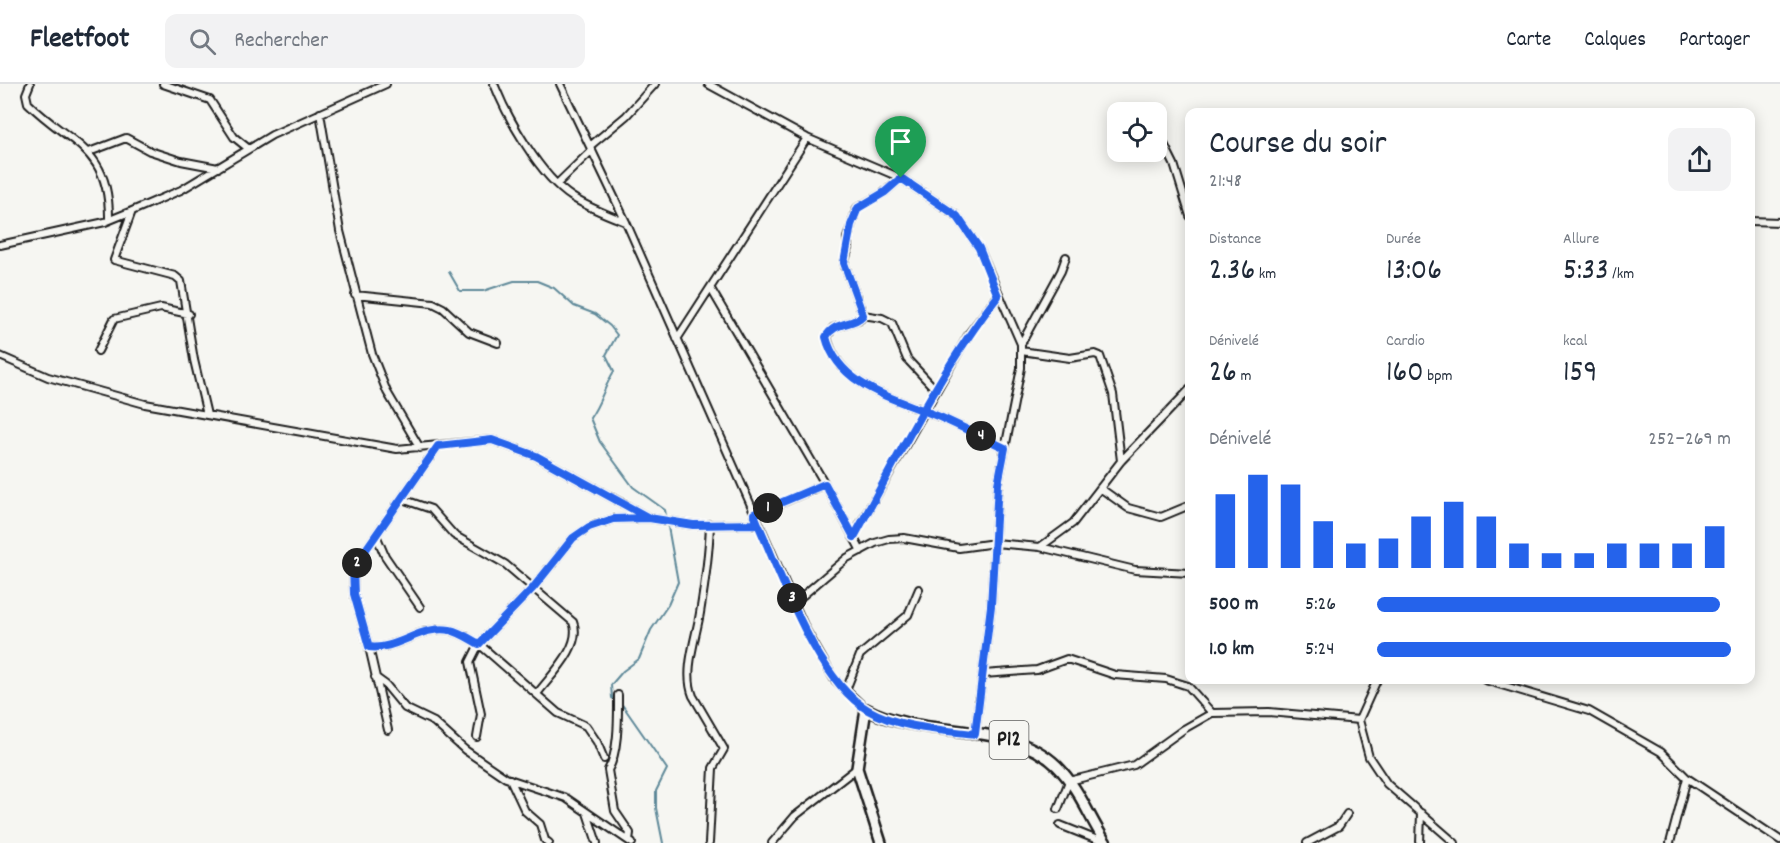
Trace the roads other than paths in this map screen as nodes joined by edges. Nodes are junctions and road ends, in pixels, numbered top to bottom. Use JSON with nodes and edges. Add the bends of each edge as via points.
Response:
{"nodes":[{"id":1,"x":30,"y":84,"type":"edge"},
{"id":2,"x":163,"y":84,"type":"edge"},
{"id":3,"x":386,"y":84,"type":"edge"},
{"id":4,"x":494,"y":84,"type":"edge"},
{"id":5,"x":560,"y":84,"type":"edge"},
{"id":6,"x":655,"y":84,"type":"edge"},
{"id":7,"x":708,"y":84,"type":"edge"},
{"id":8,"x":320,"y":113,"type":"junction"},
{"id":9,"x":807,"y":138,"type":"junction"},
{"id":10,"x":591,"y":148,"type":"junction"},
{"id":11,"x":249,"y":149,"type":"junction"},
{"id":12,"x":1167,"y":150,"type":"edge"},
{"id":13,"x":89,"y":152,"type":"junction"},
{"id":14,"x":218,"y":168,"type":"junction"},
{"id":15,"x":901,"y":178,"type":"junction"},
{"id":16,"x":558,"y":183,"type":"junction"},
{"id":17,"x":1185,"y":200,"type":"edge"},
{"id":18,"x":132,"y":212,"type":"junction"},
{"id":19,"x":109,"y":220,"type":"junction"},
{"id":20,"x":1755,"y":221,"type":"edge"},
{"id":21,"x":626,"y":222,"type":"junction"},
{"id":22,"x":1780,"y":222,"type":"edge"},
{"id":23,"x":0,"y":245,"type":"edge"},
{"id":24,"x":1066,"y":257,"type":"dead end"},
{"id":25,"x":711,"y":289,"type":"junction"},
{"id":26,"x":355,"y":295,"type":"junction"},
{"id":27,"x":998,"y":296,"type":"junction"},
{"id":28,"x":189,"y":314,"type":"junction"},
{"id":29,"x":863,"y":315,"type":"junction"},
{"id":30,"x":677,"y":339,"type":"junction"},
{"id":31,"x":498,"y":343,"type":"dead end"},
{"id":32,"x":1021,"y":347,"type":"junction"},
{"id":33,"x":98,"y":351,"type":"dead end"},
{"id":34,"x":0,"y":356,"type":"edge"},
{"id":35,"x":936,"y":390,"type":"junction"},
{"id":36,"x":1185,"y":394,"type":"edge"},
{"id":37,"x":924,"y":411,"type":"junction"},
{"id":38,"x":207,"y":415,"type":"junction"},
{"id":39,"x":438,"y":446,"type":"junction"},
{"id":40,"x":420,"y":448,"type":"junction"},
{"id":41,"x":1005,"y":448,"type":"junction"},
{"id":42,"x":1121,"y":461,"type":"junction"},
{"id":43,"x":825,"y":484,"type":"junction"},
{"id":44,"x":1100,"y":488,"type":"junction"},
{"id":45,"x":402,"y":499,"type":"junction"},
{"id":46,"x":1185,"y":507,"type":"edge"},
{"id":47,"x":754,"y":514,"type":"junction"},
{"id":48,"x":649,"y":518,"type":"junction"},
{"id":49,"x":710,"y":524,"type":"junction"},
{"id":50,"x":758,"y":524,"type":"junction"},
{"id":51,"x":376,"y":535,"type":"junction"},
{"id":52,"x":854,"y":537,"type":"junction"},
{"id":53,"x":995,"y":543,"type":"junction"},
{"id":54,"x":1040,"y":547,"type":"junction"},
{"id":55,"x":861,"y":551,"type":"junction"},
{"id":56,"x":1185,"y":573,"type":"edge"},
{"id":57,"x":533,"y":588,"type":"junction"},
{"id":58,"x":919,"y":589,"type":"dead end"},
{"id":59,"x":794,"y":603,"type":"junction"},
{"id":60,"x":420,"y":607,"type":"dead end"},
{"id":61,"x":479,"y":644,"type":"junction"},
{"id":62,"x":369,"y":647,"type":"junction"},
{"id":63,"x":983,"y":674,"type":"junction"},
{"id":64,"x":375,"y":677,"type":"junction"},
{"id":65,"x":1375,"y":684,"type":"edge"},
{"id":66,"x":1498,"y":684,"type":"edge"},
{"id":67,"x":846,"y":690,"type":"junction"},
{"id":68,"x":537,"y":694,"type":"junction"},
{"id":69,"x":618,"y":695,"type":"dead end"},
{"id":70,"x":866,"y":709,"type":"junction"},
{"id":71,"x":1212,"y":713,"type":"junction"},
{"id":72,"x":1359,"y":720,"type":"junction"},
{"id":73,"x":387,"y":730,"type":"dead end"},
{"id":74,"x":975,"y":734,"type":"junction"},
{"id":75,"x":477,"y":736,"type":"dead end"},
{"id":76,"x":604,"y":759,"type":"dead end"},
{"id":77,"x":857,"y":768,"type":"junction"},
{"id":78,"x":1687,"y":778,"type":"junction"},
{"id":79,"x":510,"y":779,"type":"junction"},
{"id":80,"x":1069,"y":781,"type":"junction"},
{"id":81,"x":1058,"y":809,"type":"dead end"},
{"id":82,"x":587,"y":812,"type":"junction"},
{"id":83,"x":1421,"y":813,"type":"junction"},
{"id":84,"x":1347,"y":814,"type":"dead end"},
{"id":85,"x":1060,"y":825,"type":"dead end"},
{"id":86,"x":1780,"y":840,"type":"edge"},
{"id":87,"x":630,"y":842,"type":"edge"},
{"id":88,"x":549,"y":843,"type":"edge"},
{"id":89,"x":597,"y":843,"type":"edge"},
{"id":90,"x":709,"y":843,"type":"edge"},
{"id":91,"x":772,"y":843,"type":"edge"},
{"id":92,"x":881,"y":843,"type":"edge"},
{"id":93,"x":1106,"y":843,"type":"edge"},
{"id":94,"x":1306,"y":843,"type":"edge"},
{"id":95,"x":1420,"y":843,"type":"edge"},
{"id":96,"x":1455,"y":843,"type":"edge"},
{"id":97,"x":1670,"y":843,"type":"edge"}],
"edges":[{"from":1,"to":13,"type":"street","via":[[28,103]]},
{"from":2,"to":11,"type":"street","via":[[210,100],[234,137]]},
{"from":3,"to":8,"type":"street"},
{"from":4,"to":16,"type":"street","via":[[517,131]]},
{"from":5,"to":10,"type":"street"},
{"from":6,"to":10,"type":"street"},
{"from":7,"to":9,"type":"street"},
{"from":8,"to":11,"type":"street"},
{"from":8,"to":26,"type":"street"},
{"from":9,"to":15,"type":"street"},
{"from":9,"to":25,"type":"street"},
{"from":10,"to":16,"type":"street"},
{"from":10,"to":21,"type":"street"},
{"from":11,"to":14,"type":"street"},
{"from":12,"to":17,"type":"street"},
{"from":13,"to":14,"type":"street","via":[[126,138],[150,151]]},
{"from":13,"to":19,"type":"street","via":[[109,196]]},
{"from":14,"to":18,"type":"street"},
{"from":15,"to":27,"type":"street","via":[[957,216],[979,248]]},
{"from":15,"to":29,"type":"street","via":[[858,208],[849,231],[844,263]]},
{"from":16,"to":21,"type":"street","via":[[596,211]]},
{"from":18,"to":19,"type":"street"},
{"from":18,"to":28,"type":"street","via":[[114,261],[179,279]]},
{"from":19,"to":23,"type":"street"},
{"from":20,"to":22,"type":"street"},
{"from":21,"to":30,"type":"street"},
{"from":24,"to":32,"type":"street"},
{"from":25,"to":30,"type":"street"},
{"from":25,"to":43,"type":"street"},
{"from":26,"to":31,"type":"street","via":[[433,303],[469,332]]},
{"from":26,"to":40,"type":"street","via":[[387,392]]},
{"from":27,"to":32,"type":"street"},
{"from":27,"to":35,"type":"street","via":[[970,332]]},
{"from":28,"to":33,"type":"street","via":[[161,308],[114,319]]},
{"from":28,"to":38,"type":"street","via":[[194,360]]},
{"from":29,"to":35,"type":"street","via":[[892,323],[907,359]]},
{"from":29,"to":37,"type":"street","via":[[830,330],[826,337],[834,358],[846,372],[876,391]]},
{"from":30,"to":47,"type":"street"},
{"from":32,"to":41,"type":"street","via":[[1021,368]]},
{"from":32,"to":42,"type":"street","via":[[1070,358],[1100,356],[1113,394]]},
{"from":34,"to":38,"type":"street","via":[[48,377],[146,404]]},
{"from":35,"to":37,"type":"street"},
{"from":36,"to":42,"type":"street"},
{"from":37,"to":41,"type":"street"},
{"from":37,"to":52,"type":"street"},
{"from":38,"to":40,"type":"street","via":[[397,449]]},
{"from":39,"to":40,"type":"street"},
{"from":39,"to":45,"type":"street"},
{"from":39,"to":48,"type":"street","via":[[492,440],[536,456]]},
{"from":41,"to":53,"type":"street","via":[[998,484]]},
{"from":42,"to":44,"type":"street"},
{"from":43,"to":47,"type":"street"},
{"from":43,"to":52,"type":"street"},
{"from":44,"to":46,"type":"street","via":[[1128,508],[1161,517]]},
{"from":44,"to":54,"type":"street","via":[[1073,522]]},
{"from":45,"to":51,"type":"street"},
{"from":45,"to":57,"type":"street","via":[[431,509],[454,535],[506,564]]},
{"from":47,"to":50,"type":"street"},
{"from":48,"to":49,"type":"street"},
{"from":48,"to":57,"type":"street","via":[[613,519],[589,527],[573,538]]},
{"from":49,"to":50,"type":"street"},
{"from":49,"to":90,"type":"street","via":[[690,687],[724,748],[713,768]]},
{"from":50,"to":59,"type":"street"},
{"from":51,"to":60,"type":"street","via":[[385,556]]},
{"from":51,"to":62,"type":"street","via":[[353,568],[354,594]]},
{"from":52,"to":55,"type":"street"},
{"from":53,"to":54,"type":"street"},
{"from":53,"to":55,"type":"street","via":[[959,548],[904,538],[889,539]]},
{"from":53,"to":63,"type":"street"},
{"from":54,"to":56,"type":"street","via":[[1135,570]]},
{"from":55,"to":59,"type":"street","via":[[847,558]]},
{"from":57,"to":61,"type":"street"},
{"from":57,"to":68,"type":"street","via":[[565,612],[577,631],[566,655]]},
{"from":58,"to":67,"type":"street","via":[[908,615],[860,655]]},
{"from":59,"to":67,"type":"street","via":[[834,679]]},
{"from":61,"to":62,"type":"street","via":[[452,630],[440,629],[381,648]]},
{"from":61,"to":68,"type":"street"},
{"from":61,"to":75,"type":"street","via":[[470,662],[481,714]]},
{"from":62,"to":64,"type":"street"},
{"from":63,"to":71,"type":"street","via":[[1037,670],[1067,658],[1115,675],[1166,679],[1188,686]]},
{"from":63,"to":74,"type":"street"},
{"from":64,"to":73,"type":"street"},
{"from":64,"to":79,"type":"street","via":[[405,708],[434,722],[465,750]]},
{"from":65,"to":72,"type":"street"},
{"from":66,"to":78,"type":"street","via":[[1589,711],[1661,752]]},
{"from":67,"to":70,"type":"street"},
{"from":68,"to":76,"type":"street","via":[[558,713],[586,726]]},
{"from":69,"to":87,"type":"street","via":[[618,727],[608,770],[615,811],[630,833]]},
{"from":70,"to":74,"type":"main road","number":"P12","via":[[911,725]]},
{"from":70,"to":77,"type":"main road"},
{"from":71,"to":72,"type":"street","via":[[1269,712]]},
{"from":71,"to":80,"type":"street","via":[[1134,765]]},
{"from":72,"to":83,"type":"street","via":[[1369,757],[1387,784]]},
{"from":74,"to":80,"type":"main road","number":"P12","via":[[1027,745],[1057,766]]},
{"from":77,"to":91,"type":"street","via":[[795,816]]},
{"from":77,"to":92,"type":"main road"},
{"from":78,"to":86,"type":"street"},
{"from":78,"to":97,"type":"street"},
{"from":79,"to":82,"type":"street","via":[[566,798]]},
{"from":79,"to":88,"type":"street","via":[[525,811],[540,824]]},
{"from":80,"to":81,"type":"street"},
{"from":80,"to":93,"type":"main road","number":"P12"},
{"from":82,"to":87,"type":"street"},
{"from":82,"to":89,"type":"street"},
{"from":83,"to":95,"type":"street"},
{"from":83,"to":96,"type":"street"},
{"from":84,"to":94,"type":"street","via":[[1339,826]]},
{"from":85,"to":93,"type":"street"}]}
